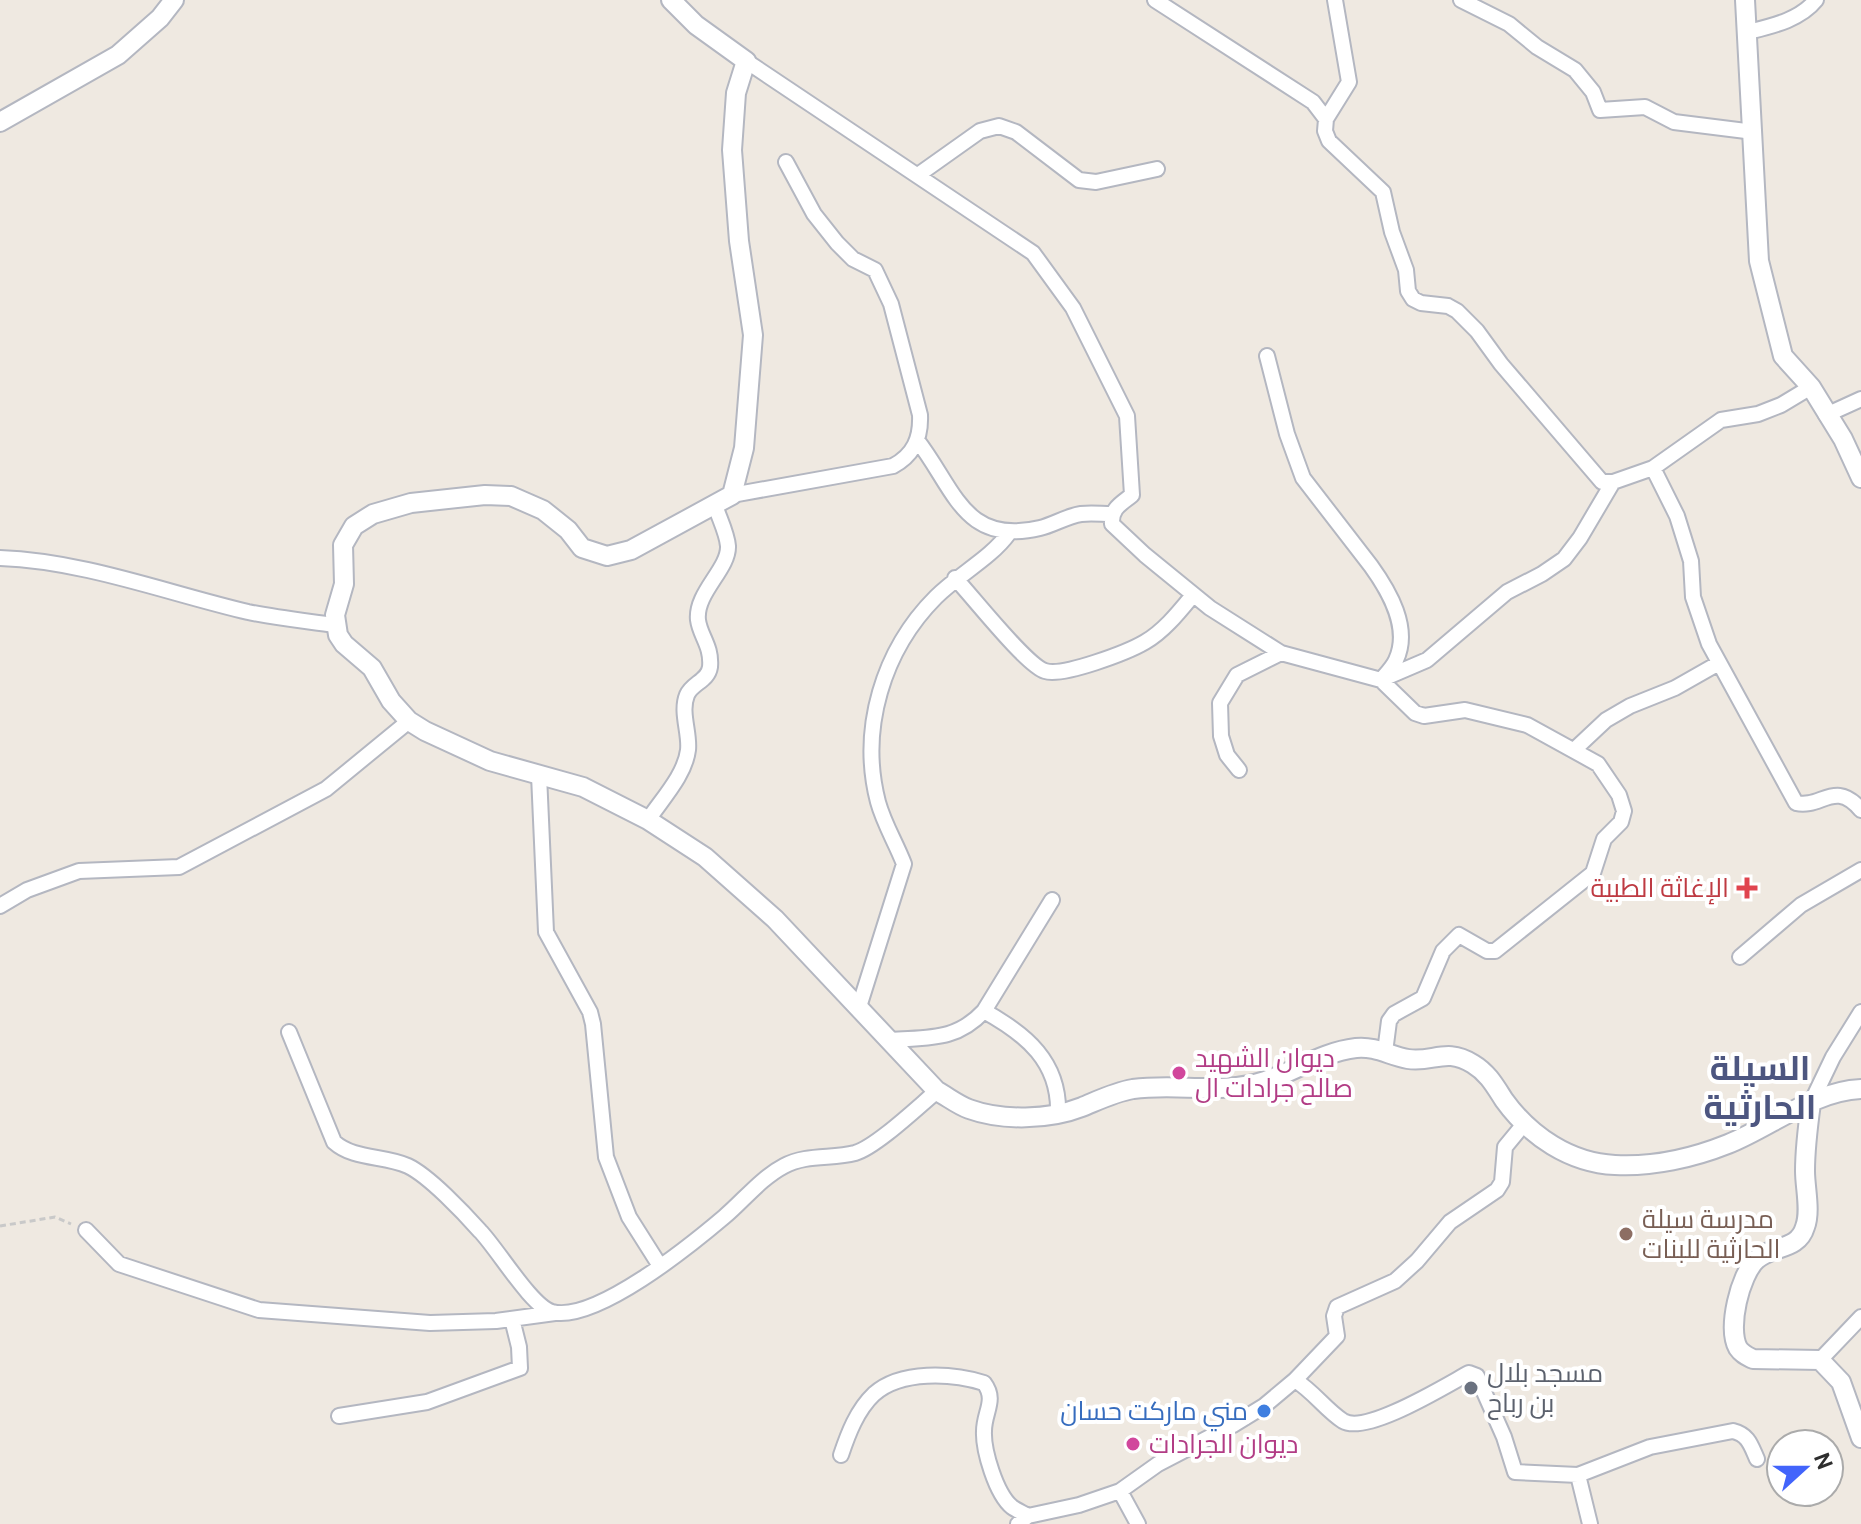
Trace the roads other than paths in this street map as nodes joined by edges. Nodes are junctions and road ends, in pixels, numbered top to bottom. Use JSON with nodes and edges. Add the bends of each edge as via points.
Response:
{"nodes":[{"id":1,"x":174,"y":0,"type":"edge"},
{"id":2,"x":671,"y":0,"type":"edge"},
{"id":3,"x":1155,"y":0,"type":"edge"},
{"id":4,"x":1335,"y":0,"type":"edge"},
{"id":5,"x":1461,"y":0,"type":"edge"},
{"id":6,"x":1745,"y":0,"type":"edge"},
{"id":7,"x":1816,"y":0,"type":"edge"},
{"id":8,"x":1748,"y":32,"type":"junction"},
{"id":9,"x":746,"y":61,"type":"junction"},
{"id":10,"x":1326,"y":119,"type":"junction"},
{"id":11,"x":0,"y":122,"type":"edge"},
{"id":12,"x":1754,"y":132,"type":"junction"},
{"id":13,"x":786,"y":162,"type":"dead end"},
{"id":14,"x":1157,"y":169,"type":"dead end"},
{"id":15,"x":918,"y":175,"type":"junction"},
{"id":16,"x":1267,"y":356,"type":"dead end"},
{"id":17,"x":1811,"y":387,"type":"junction"},
{"id":18,"x":1861,"y":399,"type":"edge"},
{"id":19,"x":1826,"y":415,"type":"junction"},
{"id":20,"x":917,"y":440,"type":"junction"},
{"id":21,"x":1653,"y":468,"type":"junction"},
{"id":22,"x":1861,"y":478,"type":"edge"},
{"id":23,"x":1613,"y":482,"type":"junction"},
{"id":24,"x":732,"y":495,"type":"junction"},
{"id":25,"x":715,"y":505,"type":"junction"},
{"id":26,"x":1111,"y":514,"type":"junction"},
{"id":27,"x":1009,"y":533,"type":"junction"},
{"id":28,"x":0,"y":558,"type":"edge"},
{"id":29,"x":955,"y":578,"type":"junction"},
{"id":30,"x":1193,"y":595,"type":"junction"},
{"id":31,"x":334,"y":625,"type":"junction"},
{"id":32,"x":1281,"y":653,"type":"junction"},
{"id":33,"x":1719,"y":663,"type":"junction"},
{"id":34,"x":1381,"y":680,"type":"junction"},
{"id":35,"x":409,"y":721,"type":"junction"},
{"id":36,"x":1574,"y":750,"type":"junction"},
{"id":37,"x":1239,"y":770,"type":"dead end"},
{"id":38,"x":539,"y":775,"type":"junction"},
{"id":39,"x":1861,"y":810,"type":"edge"},
{"id":40,"x":648,"y":820,"type":"junction"},
{"id":41,"x":1861,"y":870,"type":"edge"},
{"id":42,"x":1052,"y":900,"type":"dead end"},
{"id":43,"x":0,"y":906,"type":"edge"},
{"id":44,"x":1740,"y":957,"type":"dead end"},
{"id":45,"x":859,"y":1007,"type":"junction"},
{"id":46,"x":984,"y":1011,"type":"junction"},
{"id":47,"x":1861,"y":1012,"type":"edge"},
{"id":48,"x":289,"y":1032,"type":"dead end"},
{"id":49,"x":891,"y":1040,"type":"junction"},
{"id":50,"x":1385,"y":1052,"type":"junction"},
{"id":51,"x":1861,"y":1089,"type":"edge"},
{"id":52,"x":937,"y":1091,"type":"junction"},
{"id":53,"x":1811,"y":1103,"type":"junction"},
{"id":54,"x":1058,"y":1114,"type":"junction"},
{"id":55,"x":1524,"y":1124,"type":"junction"},
{"id":56,"x":86,"y":1230,"type":"road end"},
{"id":57,"x":660,"y":1266,"type":"junction"},
{"id":58,"x":555,"y":1313,"type":"junction"},
{"id":59,"x":1861,"y":1317,"type":"edge"},
{"id":60,"x":512,"y":1319,"type":"junction"},
{"id":61,"x":1820,"y":1360,"type":"junction"},
{"id":62,"x":1295,"y":1380,"type":"junction"},
{"id":63,"x":339,"y":1416,"type":"dead end"},
{"id":64,"x":1861,"y":1438,"type":"edge"},
{"id":65,"x":841,"y":1455,"type":"dead end"},
{"id":66,"x":1757,"y":1459,"type":"dead end"},
{"id":67,"x":1578,"y":1475,"type":"junction"},
{"id":68,"x":1120,"y":1491,"type":"junction"},
{"id":69,"x":1023,"y":1520,"type":"edge"},
{"id":70,"x":1138,"y":1524,"type":"edge"},
{"id":71,"x":1590,"y":1524,"type":"edge"}],
"edges":[{"from":1,"to":11,"type":"street","via":[[118,55]]},
{"from":2,"to":9,"type":"street"},
{"from":3,"to":10,"type":"street","via":[[1313,102]]},
{"from":4,"to":10,"type":"street","via":[[1349,82]]},
{"from":5,"to":12,"type":"street","via":[[1509,24],[1575,70],[1600,110],[1645,107],[1674,122]]},
{"from":6,"to":8,"type":"street"},
{"from":7,"to":8,"type":"street","via":[[1797,16]]},
{"from":8,"to":12,"type":"street"},
{"from":9,"to":15,"type":"street"},
{"from":9,"to":24,"type":"street","via":[[736,93],[732,150],[753,335],[744,448]]},
{"from":10,"to":23,"type":"street","via":[[1329,141],[1383,192],[1413,299],[1457,311],[1602,482]]},
{"from":12,"to":17,"type":"street","via":[[1759,261],[1783,356]]},
{"from":13,"to":20,"type":"street","via":[[814,214],[837,243],[875,270],[891,304],[920,415]]},
{"from":14,"to":15,"type":"street","via":[[1096,182],[1079,180],[1016,132],[999,126],[980,131]]},
{"from":15,"to":26,"type":"street","via":[[1033,253],[1073,308],[1127,416],[1132,495]]},
{"from":16,"to":34,"type":"street","via":[[1303,478],[1377,573],[1396,613],[1401,644],[1396,662]]},
{"from":17,"to":19,"type":"street"},
{"from":17,"to":21,"type":"street","via":[[1758,414],[1721,420]]},
{"from":18,"to":19,"type":"street"},
{"from":19,"to":22,"type":"street"},
{"from":20,"to":24,"type":"street","via":[[908,456],[893,466]]},
{"from":20,"to":27,"type":"street","via":[[973,517]]},
{"from":21,"to":23,"type":"street"},
{"from":21,"to":33,"type":"street","via":[[1677,516],[1691,561],[1693,597]]},
{"from":23,"to":34,"type":"street","via":[[1564,559],[1507,592],[1427,660]]},
{"from":24,"to":25,"type":"street"},
{"from":25,"to":31,"type":"street","via":[[631,550],[607,556],[582,548],[543,510],[511,496],[411,503],[373,514],[354,526],[343,545],[344,584]]},
{"from":25,"to":40,"type":"street","via":[[728,544],[698,619],[708,643],[710,668],[685,705],[685,762]]},
{"from":26,"to":27,"type":"street","via":[[1080,514]]},
{"from":26,"to":30,"type":"street","via":[[1112,524]]},
{"from":27,"to":29,"type":"street"},
{"from":28,"to":31,"type":"street","via":[[30,559],[251,612]]},
{"from":29,"to":30,"type":"street","via":[[1024,655],[1046,672],[1056,673],[1145,642]]},
{"from":29,"to":45,"type":"street","via":[[906,633],[875,708],[875,790],[904,864]]},
{"from":30,"to":32,"type":"street"},
{"from":31,"to":35,"type":"street"},
{"from":32,"to":34,"type":"street"},
{"from":32,"to":37,"type":"street","via":[[1237,675],[1220,703],[1221,736]]},
{"from":33,"to":36,"type":"street","via":[[1606,720]]},
{"from":33,"to":39,"type":"street","via":[[1796,803],[1839,795]]},
{"from":34,"to":36,"type":"street","via":[[1415,713],[1432,716],[1465,710],[1527,725]]},
{"from":35,"to":38,"type":"street","via":[[490,761]]},
{"from":35,"to":43,"type":"street","via":[[326,789],[179,867],[79,871]]},
{"from":36,"to":50,"type":"street","via":[[1598,764],[1624,811],[1599,849],[1593,873],[1495,951],[1459,935],[1443,951],[1423,998],[1389,1021]]},
{"from":38,"to":40,"type":"street","via":[[583,787]]},
{"from":38,"to":57,"type":"street","via":[[546,932],[590,1012],[606,1157],[629,1217]]},
{"from":40,"to":45,"type":"street","via":[[741,886]]},
{"from":41,"to":44,"type":"street","via":[[1801,905]]},
{"from":42,"to":46,"type":"street"},
{"from":45,"to":49,"type":"street"},
{"from":46,"to":49,"type":"street","via":[[957,1033]]},
{"from":46,"to":54,"type":"street","via":[[1040,1053],[1054,1078]]},
{"from":47,"to":53,"type":"street"},
{"from":48,"to":58,"type":"street","via":[[334,1142],[349,1152],[419,1172],[481,1232],[538,1303]]},
{"from":49,"to":52,"type":"street"},
{"from":50,"to":54,"type":"street","via":[[1344,1050],[1235,1089],[1131,1089]]},
{"from":50,"to":55,"type":"street","via":[[1410,1059],[1442,1054],[1473,1064],[1492,1079]]},
{"from":51,"to":53,"type":"street"},
{"from":52,"to":54,"type":"street","via":[[987,1114]]},
{"from":52,"to":57,"type":"street","via":[[858,1153],[781,1167]]},
{"from":53,"to":55,"type":"street","via":[[1727,1145],[1646,1164],[1578,1158],[1556,1149]]},
{"from":53,"to":61,"type":"street","via":[[1804,1232],[1750,1267],[1734,1326],[1737,1346],[1753,1359]]},
{"from":55,"to":62,"type":"street","via":[[1505,1147],[1497,1190],[1450,1222],[1395,1281],[1337,1307],[1337,1336]]},
{"from":56,"to":60,"type":"street","via":[[119,1264],[259,1310],[430,1323]]},
{"from":57,"to":58,"type":"street","via":[[602,1303]]},
{"from":58,"to":60,"type":"street"},
{"from":59,"to":61,"type":"street"},
{"from":60,"to":63,"type":"street","via":[[520,1368],[427,1402]]},
{"from":61,"to":64,"type":"street","via":[[1841,1382]]},
{"from":62,"to":67,"type":"street","via":[[1341,1420],[1360,1425],[1469,1373],[1477,1376],[1515,1472]]},
{"from":62,"to":68,"type":"street","via":[[1264,1406]]},
{"from":65,"to":69,"type":"street","via":[[862,1410],[882,1388],[924,1376],[984,1383],[991,1398],[983,1431],[992,1472],[1001,1494]]},
{"from":66,"to":67,"type":"street","via":[[1749,1440],[1733,1431],[1650,1447]]},
{"from":67,"to":71,"type":"street"},
{"from":68,"to":69,"type":"street"},
{"from":68,"to":70,"type":"street"}]}
